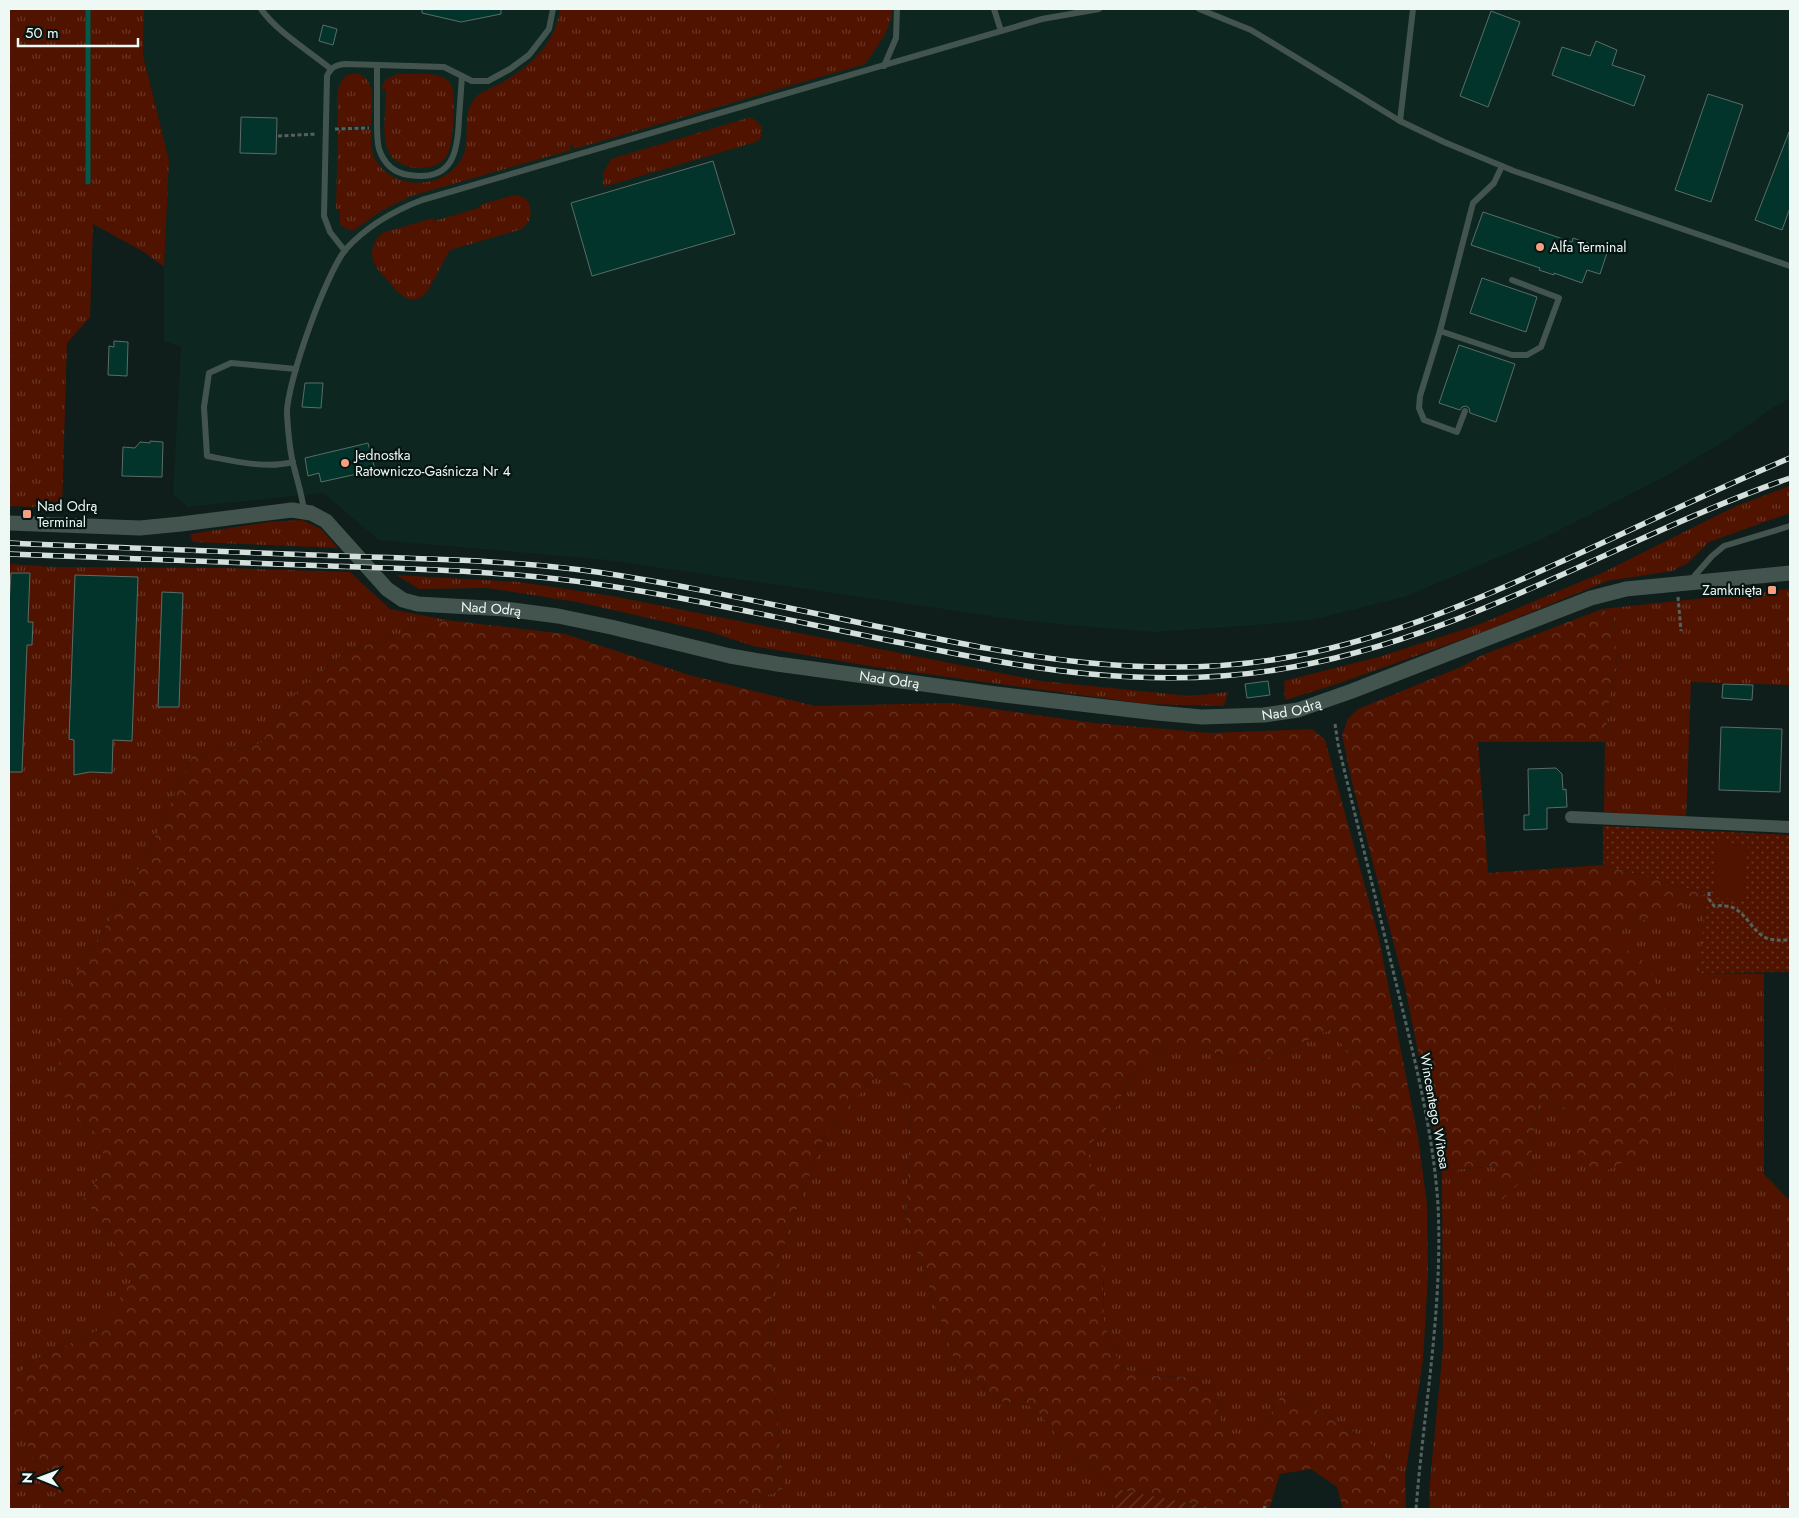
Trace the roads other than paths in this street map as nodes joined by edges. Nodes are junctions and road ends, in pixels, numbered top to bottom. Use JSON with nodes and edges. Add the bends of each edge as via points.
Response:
{"nodes":[{"id":1,"x":261,"y":9,"type":"edge"},
{"id":2,"x":553,"y":9,"type":"edge"},
{"id":3,"x":897,"y":9,"type":"edge"},
{"id":4,"x":994,"y":9,"type":"edge"},
{"id":5,"x":1099,"y":9,"type":"edge"},
{"id":6,"x":1199,"y":9,"type":"edge"},
{"id":7,"x":1413,"y":9,"type":"edge"},
{"id":8,"x":1001,"y":32,"type":"junction"},
{"id":9,"x":377,"y":65,"type":"junction"},
{"id":10,"x":884,"y":66,"type":"junction"},
{"id":11,"x":331,"y":69,"type":"junction"},
{"id":12,"x":462,"y":76,"type":"junction"},
{"id":13,"x":1400,"y":121,"type":"junction"},
{"id":14,"x":1502,"y":166,"type":"junction"},
{"id":15,"x":344,"y":251,"type":"junction"},
{"id":16,"x":1790,"y":266,"type":"edge"},
{"id":17,"x":1512,"y":280,"type":"dead end"},
{"id":18,"x":1440,"y":331,"type":"junction"},
{"id":19,"x":296,"y":369,"type":"junction"},
{"id":20,"x":1465,"y":412,"type":"dead end"},
{"id":21,"x":293,"y":462,"type":"junction"},
{"id":22,"x":304,"y":511,"type":"junction"},
{"id":23,"x":9,"y":523,"type":"edge"},
{"id":24,"x":1790,"y":526,"type":"edge"},
{"id":25,"x":1790,"y":572,"type":"edge"},
{"id":26,"x":1689,"y":582,"type":"junction"},
{"id":27,"x":1571,"y":817,"type":"dead end"},
{"id":28,"x":1790,"y":827,"type":"edge"}],
"edges":[{"from":1,"to":11,"type":"lane","via":[[281,30]]},
{"from":2,"to":12,"type":"lane","via":[[549,29],[541,41],[510,69],[488,81],[472,81]]},
{"from":3,"to":10,"type":"lane","via":[[896,38]]},
{"from":4,"to":8,"type":"lane"},
{"from":5,"to":8,"type":"lane","via":[[1042,19]]},
{"from":6,"to":13,"type":"lane","via":[[1251,30]]},
{"from":7,"to":13,"type":"lane"},
{"from":8,"to":10,"type":"lane"},
{"from":9,"to":11,"type":"lane","via":[[345,64]]},
{"from":9,"to":12,"type":"lane","via":[[444,67]]},
{"from":9,"to":12,"type":"lane","via":[[379,148],[389,166],[410,175],[438,172],[455,155]]},
{"from":10,"to":15,"type":"lane","via":[[422,200],[386,217],[362,233]]},
{"from":11,"to":15,"type":"lane","via":[[327,76],[324,216],[330,232]]},
{"from":13,"to":14,"type":"lane"},
{"from":14,"to":16,"type":"lane"},
{"from":14,"to":18,"type":"lane","via":[[1494,183],[1472,203]]},
{"from":15,"to":19,"type":"lane","via":[[324,293]]},
{"from":17,"to":18,"type":"lane","via":[[1559,298],[1541,347],[1527,355],[1512,355]]},
{"from":18,"to":20,"type":"lane","via":[[1420,396],[1420,408],[1424,420],[1456,432]]},
{"from":19,"to":21,"type":"lane","via":[[287,412]]},
{"from":19,"to":21,"type":"lane","via":[[231,363],[210,374],[204,407],[207,456],[245,463]]},
{"from":21,"to":22,"type":"lane"},
{"from":22,"to":23,"type":"street","name":"Nad Odrą","via":[[286,510],[140,528]]},
{"from":22,"to":26,"type":"street","name":"Nad Odrą","via":[[330,524],[387,589],[411,602],[558,616],[777,664],[1157,714],[1202,717],[1264,715],[1298,710],[1591,598],[1626,588]]},
{"from":24,"to":26,"type":"lane","via":[[1724,546]]},
{"from":25,"to":26,"type":"street","name":"Nad Odrą"},
{"from":27,"to":28,"type":"street"}]}
